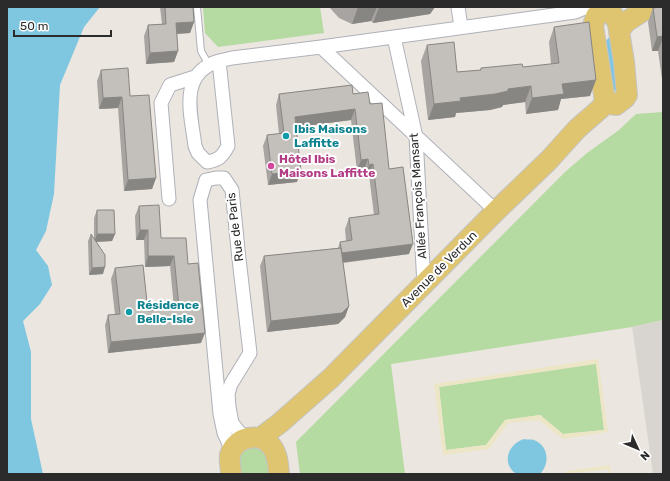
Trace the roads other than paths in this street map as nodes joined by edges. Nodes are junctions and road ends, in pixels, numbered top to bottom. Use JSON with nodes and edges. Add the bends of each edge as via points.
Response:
{"nodes":[{"id":1,"x":197,"y":7,"type":"edge"},
{"id":2,"x":458,"y":7,"type":"edge"},
{"id":3,"x":649,"y":7,"type":"edge"},
{"id":4,"x":596,"y":11,"type":"edge"},
{"id":5,"x":461,"y":27,"type":"junction"},
{"id":6,"x":619,"y":31,"type":"junction"},
{"id":7,"x":394,"y":37,"type":"junction"},
{"id":8,"x":321,"y":47,"type":"junction"},
{"id":9,"x":214,"y":63,"type":"junction"},
{"id":10,"x":195,"y":77,"type":"junction"},
{"id":11,"x":625,"y":98,"type":"junction"},
{"id":12,"x":605,"y":101,"type":"junction"},
{"id":13,"x":416,"y":137,"type":"junction"},
{"id":14,"x":549,"y":160,"type":"junction"},
{"id":15,"x":169,"y":199,"type":"dead end"},
{"id":16,"x":496,"y":211,"type":"junction"},
{"id":17,"x":424,"y":285,"type":"junction"},
{"id":18,"x":331,"y":378,"type":"junction"},
{"id":19,"x":246,"y":442,"type":"junction"},
{"id":20,"x":276,"y":454,"type":"junction"},
{"id":21,"x":230,"y":473,"type":"edge"},
{"id":22,"x":279,"y":474,"type":"edge"}],
"edges":[{"from":1,"to":9,"type":"lane","via":[[201,51]]},
{"from":2,"to":5,"type":"street"},
{"from":3,"to":6,"type":"main road","via":[[626,22]]},
{"from":4,"to":5,"type":"street"},
{"from":4,"to":6,"type":"main road","via":[[611,12],[618,23]]},
{"from":4,"to":12,"type":"main road","via":[[593,26]]},
{"from":5,"to":7,"type":"street"},
{"from":6,"to":11,"type":"main road","via":[[627,92]]},
{"from":7,"to":8,"type":"street"},
{"from":7,"to":13,"type":"street","name":"Allée François Mansart"},
{"from":8,"to":9,"type":"street","via":[[232,58]]},
{"from":8,"to":13,"type":"street"},
{"from":9,"to":10,"type":"street"},
{"from":9,"to":10,"type":"street","via":[[228,146],[223,156],[207,162],[194,146],[190,92]]},
{"from":10,"to":15,"type":"street","via":[[170,85],[161,103]]},
{"from":11,"to":12,"type":"main road","via":[[616,105]]},
{"from":11,"to":14,"type":"main road","name":"Avenue de Verdun","via":[[611,116],[585,137]]},
{"from":12,"to":14,"type":"main road","name":"Avenue de Verdun"},
{"from":13,"to":16,"type":"street"},
{"from":13,"to":17,"type":"street","name":"Allée François Mansart"},
{"from":14,"to":16,"type":"main road","name":"Avenue de Verdun"},
{"from":16,"to":17,"type":"main road","name":"Avenue de Verdun"},
{"from":17,"to":18,"type":"main road","name":"Avenue de Verdun"},
{"from":18,"to":19,"type":"main road","name":"Avenue de Verdun","via":[[280,423]]},
{"from":18,"to":20,"type":"main road","name":"Avenue de Verdun","via":[[288,430]]},
{"from":19,"to":19,"type":"street","name":"Rue de Paris","via":[[232,423],[228,394],[231,384],[250,353],[232,190],[224,178],[216,178],[206,180],[200,200],[220,414],[224,433]]},
{"from":19,"to":20,"type":"main road","via":[[271,445]]},
{"from":19,"to":21,"type":"main road","via":[[230,460]]},
{"from":20,"to":22,"type":"main road"}]}
